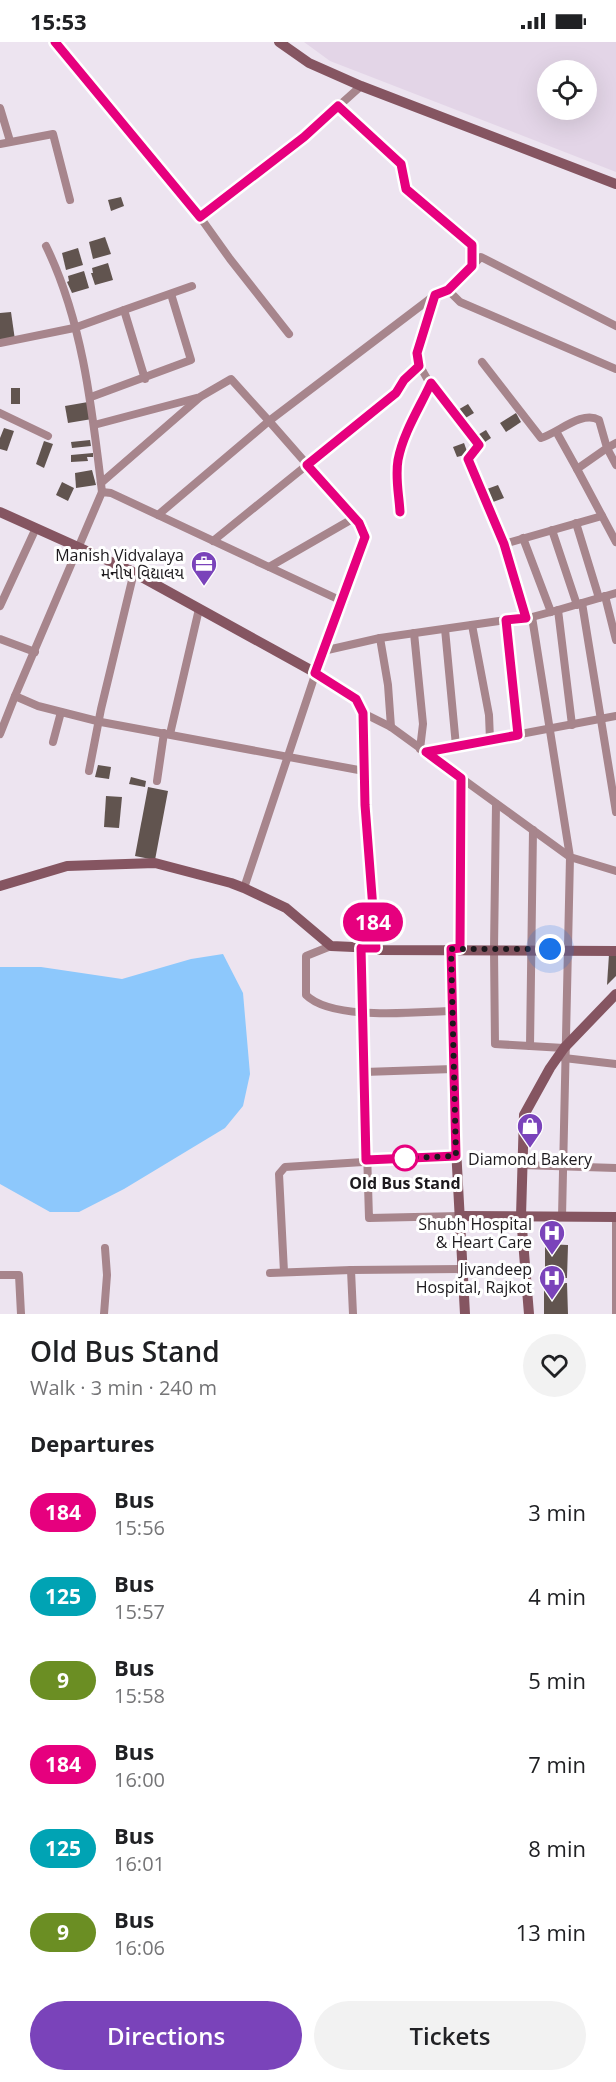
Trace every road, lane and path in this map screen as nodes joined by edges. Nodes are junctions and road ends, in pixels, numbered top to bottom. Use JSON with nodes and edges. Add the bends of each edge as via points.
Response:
{"nodes":[{"id":1,"x":55,"y":42,"type":"edge"},
{"id":2,"x":279,"y":42,"type":"edge"},
{"id":3,"x":362,"y":86,"type":"junction"},
{"id":4,"x":338,"y":106,"type":"junction"},
{"id":5,"x":0,"y":108,"type":"edge"},
{"id":6,"x":10,"y":141,"type":"junction"},
{"id":7,"x":0,"y":144,"type":"edge"},
{"id":8,"x":616,"y":184,"type":"edge"},
{"id":9,"x":70,"y":200,"type":"dead end"},
{"id":10,"x":200,"y":217,"type":"junction"},
{"id":11,"x":46,"y":246,"type":"dead end"},
{"id":12,"x":472,"y":266,"type":"junction"},
{"id":13,"x":192,"y":286,"type":"dead end"},
{"id":14,"x":448,"y":290,"type":"junction"},
{"id":15,"x":171,"y":294,"type":"junction"},
{"id":16,"x":435,"y":295,"type":"junction"},
{"id":17,"x":124,"y":310,"type":"junction"},
{"id":18,"x":616,"y":326,"type":"edge"},
{"id":19,"x":74,"y":328,"type":"junction"},
{"id":20,"x":290,"y":334,"type":"dead end"},
{"id":21,"x":0,"y":343,"type":"edge"},
{"id":22,"x":482,"y":362,"type":"dead end"},
{"id":23,"x":419,"y":366,"type":"junction"},
{"id":24,"x":616,"y":369,"type":"edge"},
{"id":25,"x":145,"y":379,"type":"junction"},
{"id":26,"x":431,"y":383,"type":"junction"},
{"id":27,"x":91,"y":397,"type":"junction"},
{"id":28,"x":200,"y":397,"type":"junction"},
{"id":29,"x":0,"y":412,"type":"edge"},
{"id":30,"x":269,"y":421,"type":"junction"},
{"id":31,"x":94,"y":425,"type":"junction"},
{"id":32,"x":557,"y":433,"type":"junction"},
{"id":33,"x":48,"y":436,"type":"dead end"},
{"id":34,"x":616,"y":443,"type":"edge"},
{"id":35,"x":607,"y":448,"type":"junction"},
{"id":36,"x":307,"y":465,"type":"junction"},
{"id":37,"x":616,"y":465,"type":"edge"},
{"id":38,"x":577,"y":469,"type":"junction"},
{"id":39,"x":101,"y":483,"type":"junction"},
{"id":40,"x":102,"y":492,"type":"junction"},
{"id":41,"x":0,"y":512,"type":"edge"},
{"id":42,"x":400,"y":512,"type":"dead end"},
{"id":43,"x":158,"y":515,"type":"junction"},
{"id":44,"x":602,"y":516,"type":"junction"},
{"id":45,"x":354,"y":518,"type":"junction"},
{"id":46,"x":576,"y":523,"type":"junction"},
{"id":47,"x":36,"y":528,"type":"junction"},
{"id":48,"x":552,"y":530,"type":"junction"},
{"id":49,"x":523,"y":538,"type":"junction"},
{"id":50,"x":213,"y":541,"type":"junction"},
{"id":51,"x":616,"y":542,"type":"edge"},
{"id":52,"x":504,"y":544,"type":"junction"},
{"id":53,"x":78,"y":547,"type":"junction"},
{"id":54,"x":269,"y":567,"type":"junction"},
{"id":55,"x":134,"y":572,"type":"junction"},
{"id":56,"x":616,"y":593,"type":"edge"},
{"id":57,"x":602,"y":597,"type":"junction"},
{"id":58,"x":344,"y":602,"type":"junction"},
{"id":59,"x":579,"y":604,"type":"junction"},
{"id":60,"x":0,"y":606,"type":"edge"},
{"id":61,"x":199,"y":609,"type":"junction"},
{"id":62,"x":555,"y":611,"type":"junction"},
{"id":63,"x":529,"y":618,"type":"junction"},
{"id":64,"x":506,"y":620,"type":"junction"},
{"id":65,"x":472,"y":625,"type":"junction"},
{"id":66,"x":445,"y":629,"type":"junction"},
{"id":67,"x":414,"y":633,"type":"junction"},
{"id":68,"x":380,"y":638,"type":"junction"},
{"id":69,"x":0,"y":639,"type":"edge"},
{"id":70,"x":616,"y":640,"type":"edge"},
{"id":71,"x":323,"y":651,"type":"junction"},
{"id":72,"x":35,"y":652,"type":"junction"},
{"id":73,"x":315,"y":673,"type":"junction"},
{"id":74,"x":15,"y":696,"type":"junction"},
{"id":75,"x":61,"y":712,"type":"junction"},
{"id":76,"x":363,"y":713,"type":"junction"},
{"id":77,"x":616,"y":716,"type":"edge"},
{"id":78,"x":601,"y":719,"type":"junction"},
{"id":79,"x":101,"y":722,"type":"junction"},
{"id":80,"x":572,"y":725,"type":"junction"},
{"id":81,"x":391,"y":727,"type":"junction"},
{"id":82,"x":548,"y":729,"type":"junction"},
{"id":83,"x":0,"y":734,"type":"edge"},
{"id":84,"x":167,"y":734,"type":"junction"},
{"id":85,"x":518,"y":735,"type":"junction"},
{"id":86,"x":490,"y":740,"type":"junction"},
{"id":87,"x":53,"y":742,"type":"dead end"},
{"id":88,"x":456,"y":746,"type":"junction"},
{"id":89,"x":423,"y":750,"type":"junction"},
{"id":90,"x":288,"y":755,"type":"junction"},
{"id":91,"x":90,"y":771,"type":"dead end"},
{"id":92,"x":364,"y":771,"type":"junction"},
{"id":93,"x":461,"y":778,"type":"junction"},
{"id":94,"x":157,"y":781,"type":"dead end"},
{"id":95,"x":496,"y":804,"type":"junction"},
{"id":96,"x":616,"y":812,"type":"edge"},
{"id":97,"x":533,"y":830,"type":"junction"},
{"id":98,"x":570,"y":857,"type":"junction"},
{"id":99,"x":616,"y":871,"type":"edge"},
{"id":100,"x":0,"y":886,"type":"edge"},
{"id":101,"x":244,"y":888,"type":"junction"},
{"id":102,"x":331,"y":946,"type":"junction"},
{"id":103,"x":361,"y":948,"type":"junction"},
{"id":104,"x":376,"y":948,"type":"junction"},
{"id":105,"x":455,"y":948,"type":"junction"},
{"id":106,"x":494,"y":949,"type":"junction"},
{"id":107,"x":533,"y":949,"type":"junction"},
{"id":108,"x":567,"y":949,"type":"junction"},
{"id":109,"x":616,"y":951,"type":"edge"},
{"id":110,"x":616,"y":994,"type":"edge"},
{"id":111,"x":452,"y":1011,"type":"junction"},
{"id":112,"x":362,"y":1014,"type":"junction"},
{"id":113,"x":530,"y":1046,"type":"junction"},
{"id":114,"x":564,"y":1053,"type":"junction"},
{"id":115,"x":616,"y":1064,"type":"edge"},
{"id":116,"x":453,"y":1069,"type":"junction"},
{"id":117,"x":364,"y":1072,"type":"junction"},
{"id":118,"x":456,"y":1156,"type":"junction"},
{"id":119,"x":366,"y":1160,"type":"junction"},
{"id":120,"x":521,"y":1165,"type":"junction"},
{"id":121,"x":563,"y":1165,"type":"junction"},
{"id":122,"x":616,"y":1168,"type":"edge"},
{"id":123,"x":460,"y":1216,"type":"junction"},
{"id":124,"x":521,"y":1216,"type":"junction"},
{"id":125,"x":562,"y":1217,"type":"junction"},
{"id":126,"x":616,"y":1217,"type":"edge"},
{"id":127,"x":105,"y":1248,"type":"dead end"},
{"id":128,"x":351,"y":1269,"type":"junction"},
{"id":129,"x":462,"y":1269,"type":"junction"},
{"id":130,"x":284,"y":1272,"type":"junction"},
{"id":131,"x":270,"y":1273,"type":"dead end"},
{"id":132,"x":0,"y":1275,"type":"edge"},
{"id":133,"x":21,"y":1314,"type":"edge"},
{"id":134,"x":104,"y":1314,"type":"edge"},
{"id":135,"x":352,"y":1314,"type":"edge"},
{"id":136,"x":465,"y":1314,"type":"edge"},
{"id":137,"x":529,"y":1314,"type":"edge"},
{"id":138,"x":616,"y":1314,"type":"edge"}],
"edges":[{"from":1,"to":10,"type":"street"},
{"from":2,"to":3,"type":"main road","via":[[309,63]]},
{"from":3,"to":4,"type":"street"},
{"from":3,"to":8,"type":"main road"},
{"from":4,"to":10,"type":"street"},
{"from":4,"to":12,"type":"street","via":[[401,164],[406,189],[467,239],[472,245]]},
{"from":5,"to":6,"type":"street"},
{"from":6,"to":7,"type":"street"},
{"from":6,"to":9,"type":"street","via":[[53,134]]},
{"from":10,"to":20,"type":"street"},
{"from":11,"to":19,"type":"street","via":[[59,272]]},
{"from":12,"to":14,"type":"street"},
{"from":12,"to":18,"type":"street","via":[[482,257]]},
{"from":13,"to":15,"type":"street"},
{"from":14,"to":16,"type":"street"},
{"from":14,"to":24,"type":"street","via":[[460,302]]},
{"from":15,"to":17,"type":"street"},
{"from":15,"to":25,"type":"street","via":[[191,360]]},
{"from":16,"to":23,"type":"street","via":[[417,353]]},
{"from":16,"to":30,"type":"street"},
{"from":17,"to":19,"type":"street"},
{"from":17,"to":25,"type":"street"},
{"from":19,"to":21,"type":"street"},
{"from":19,"to":27,"type":"street"},
{"from":22,"to":32,"type":"street","via":[[541,438]]},
{"from":23,"to":26,"type":"street"},
{"from":23,"to":36,"type":"street","via":[[396,393]]},
{"from":25,"to":27,"type":"street"},
{"from":26,"to":42,"type":"street","via":[[398,460]]},
{"from":26,"to":52,"type":"street","via":[[479,445],[468,459]]},
{"from":27,"to":31,"type":"street"},
{"from":28,"to":30,"type":"street","via":[[231,379]]},
{"from":28,"to":31,"type":"street"},
{"from":28,"to":39,"type":"street"},
{"from":29,"to":33,"type":"street"},
{"from":30,"to":36,"type":"street"},
{"from":30,"to":43,"type":"street"},
{"from":31,"to":39,"type":"street"},
{"from":32,"to":35,"type":"street","via":[[582,417],[593,417],[599,420]]},
{"from":32,"to":38,"type":"street"},
{"from":34,"to":35,"type":"street"},
{"from":35,"to":37,"type":"street"},
{"from":35,"to":38,"type":"street"},
{"from":36,"to":45,"type":"street"},
{"from":36,"to":50,"type":"street"},
{"from":38,"to":44,"type":"street"},
{"from":39,"to":40,"type":"street"},
{"from":40,"to":43,"type":"street"},
{"from":40,"to":53,"type":"street"},
{"from":41,"to":47,"type":"main road"},
{"from":43,"to":50,"type":"street"},
{"from":44,"to":46,"type":"street"},
{"from":44,"to":51,"type":"street"},
{"from":45,"to":54,"type":"street"},
{"from":45,"to":58,"type":"street","via":[[365,537]]},
{"from":46,"to":48,"type":"street"},
{"from":46,"to":57,"type":"street"},
{"from":47,"to":53,"type":"main road"},
{"from":47,"to":60,"type":"street"},
{"from":48,"to":49,"type":"street"},
{"from":48,"to":59,"type":"street"},
{"from":49,"to":52,"type":"street"},
{"from":49,"to":62,"type":"street"},
{"from":50,"to":54,"type":"street"},
{"from":52,"to":63,"type":"street"},
{"from":53,"to":55,"type":"main road"},
{"from":53,"to":72,"type":"street"},
{"from":54,"to":58,"type":"street"},
{"from":55,"to":61,"type":"main road"},
{"from":55,"to":79,"type":"street"},
{"from":56,"to":57,"type":"street"},
{"from":57,"to":59,"type":"street"},
{"from":57,"to":70,"type":"street"},
{"from":58,"to":71,"type":"street"},
{"from":59,"to":62,"type":"street"},
{"from":59,"to":78,"type":"street"},
{"from":61,"to":73,"type":"main road"},
{"from":61,"to":84,"type":"street"},
{"from":62,"to":63,"type":"street"},
{"from":62,"to":80,"type":"street"},
{"from":63,"to":64,"type":"street"},
{"from":63,"to":82,"type":"street"},
{"from":64,"to":65,"type":"street"},
{"from":64,"to":85,"type":"street"},
{"from":65,"to":66,"type":"street"},
{"from":65,"to":86,"type":"street"},
{"from":66,"to":67,"type":"street"},
{"from":66,"to":88,"type":"street"},
{"from":67,"to":68,"type":"street"},
{"from":67,"to":89,"type":"street"},
{"from":68,"to":71,"type":"street"},
{"from":68,"to":81,"type":"street"},
{"from":69,"to":72,"type":"street"},
{"from":71,"to":73,"type":"street"},
{"from":72,"to":74,"type":"street"},
{"from":73,"to":76,"type":"main road","via":[[356,699]]},
{"from":73,"to":90,"type":"street"},
{"from":74,"to":75,"type":"street"},
{"from":74,"to":83,"type":"street"},
{"from":75,"to":79,"type":"street"},
{"from":75,"to":87,"type":"street"},
{"from":76,"to":81,"type":"street"},
{"from":76,"to":92,"type":"main road"},
{"from":77,"to":78,"type":"street"},
{"from":78,"to":80,"type":"street"},
{"from":78,"to":96,"type":"street"},
{"from":79,"to":84,"type":"street"},
{"from":79,"to":91,"type":"street"},
{"from":80,"to":82,"type":"street"},
{"from":81,"to":89,"type":"street"},
{"from":82,"to":85,"type":"street"},
{"from":82,"to":98,"type":"street"},
{"from":84,"to":90,"type":"street"},
{"from":84,"to":94,"type":"street"},
{"from":85,"to":86,"type":"street"},
{"from":86,"to":88,"type":"street"},
{"from":88,"to":89,"type":"street"},
{"from":89,"to":93,"type":"street"},
{"from":90,"to":92,"type":"street"},
{"from":90,"to":101,"type":"street"},
{"from":92,"to":104,"type":"main road"},
{"from":93,"to":95,"type":"street"},
{"from":93,"to":105,"type":"street"},
{"from":95,"to":97,"type":"street"},
{"from":95,"to":106,"type":"street"},
{"from":97,"to":98,"type":"street"},
{"from":97,"to":107,"type":"street"},
{"from":98,"to":99,"type":"street"},
{"from":98,"to":108,"type":"street"},
{"from":100,"to":101,"type":"main road","via":[[67,866],[155,863]]},
{"from":101,"to":102,"type":"main road","via":[[286,908]]},
{"from":102,"to":103,"type":"main road"},
{"from":102,"to":112,"type":"street","via":[[306,956],[306,995],[314,1004]]},
{"from":103,"to":104,"type":"main road"},
{"from":103,"to":112,"type":"street"},
{"from":104,"to":105,"type":"main road"},
{"from":105,"to":106,"type":"main road"},
{"from":105,"to":111,"type":"main road"},
{"from":106,"to":107,"type":"main road"},
{"from":106,"to":113,"type":"street","via":[[495,1044]]},
{"from":107,"to":108,"type":"main road"},
{"from":107,"to":113,"type":"street"},
{"from":108,"to":109,"type":"main road"},
{"from":108,"to":114,"type":"street"},
{"from":110,"to":114,"type":"main road"},
{"from":111,"to":112,"type":"street"},
{"from":111,"to":116,"type":"main road"},
{"from":112,"to":117,"type":"street"},
{"from":113,"to":114,"type":"street"},
{"from":114,"to":115,"type":"street"},
{"from":114,"to":120,"type":"main road","via":[[550,1068],[524,1115]]},
{"from":114,"to":121,"type":"street"},
{"from":116,"to":117,"type":"street"},
{"from":116,"to":118,"type":"main road"},
{"from":117,"to":119,"type":"street"},
{"from":118,"to":119,"type":"street"},
{"from":118,"to":123,"type":"main road"},
{"from":119,"to":123,"type":"street","via":[[369,1218]]},
{"from":119,"to":130,"type":"street","via":[[285,1167],[279,1174]]},
{"from":120,"to":121,"type":"street"},
{"from":120,"to":124,"type":"main road"},
{"from":121,"to":122,"type":"street"},
{"from":121,"to":125,"type":"street"},
{"from":123,"to":124,"type":"main road"},
{"from":123,"to":129,"type":"main road"},
{"from":124,"to":125,"type":"main road"},
{"from":124,"to":137,"type":"main road"},
{"from":125,"to":126,"type":"main road"},
{"from":126,"to":138,"type":"street"},
{"from":127,"to":134,"type":"street"},
{"from":128,"to":129,"type":"street"},
{"from":128,"to":130,"type":"street"},
{"from":128,"to":135,"type":"street"},
{"from":129,"to":136,"type":"main road"},
{"from":130,"to":131,"type":"street"},
{"from":132,"to":133,"type":"street","via":[[19,1275]]}]}
